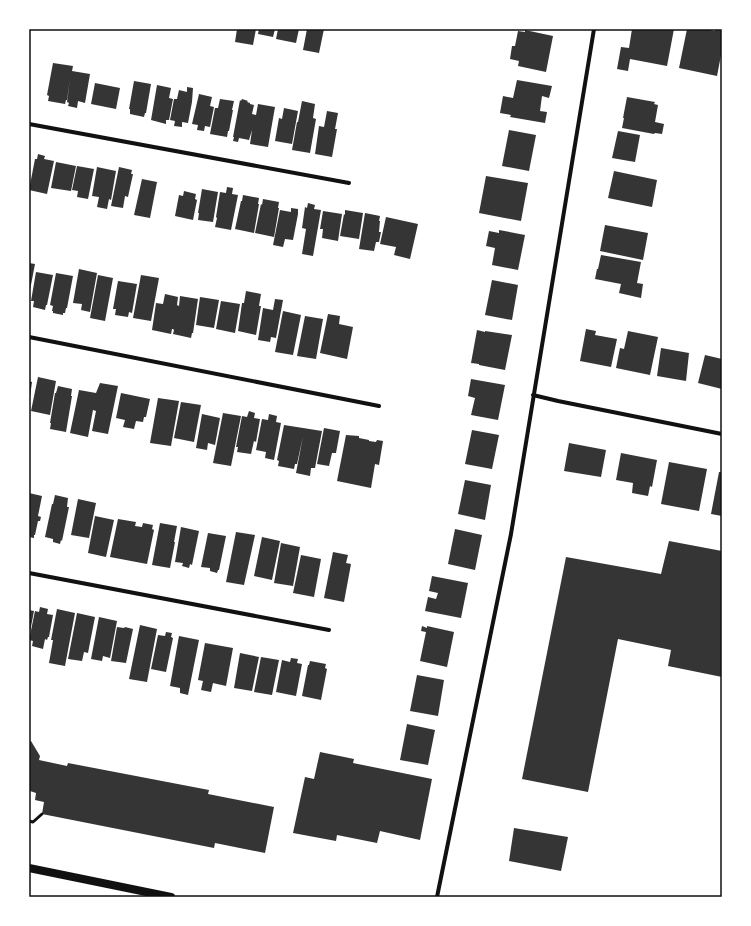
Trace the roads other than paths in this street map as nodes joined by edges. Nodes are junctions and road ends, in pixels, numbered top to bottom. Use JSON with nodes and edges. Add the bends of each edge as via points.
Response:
{"nodes":[{"id":1,"x":594,"y":29,"type":"edge"},
{"id":2,"x":29,"y":124,"type":"edge"},
{"id":3,"x":349,"y":183,"type":"dead end"},
{"id":4,"x":29,"y":337,"type":"edge"},
{"id":5,"x":533,"y":395,"type":"junction"},
{"id":6,"x":379,"y":406,"type":"dead end"},
{"id":7,"x":722,"y":434,"type":"edge"},
{"id":8,"x":29,"y":574,"type":"edge"},
{"id":9,"x":329,"y":630,"type":"dead end"},
{"id":10,"x":42,"y":814,"type":"dead end"},
{"id":11,"x":29,"y":821,"type":"edge"},
{"id":12,"x":29,"y":868,"type":"edge"},
{"id":13,"x":171,"y":897,"type":"edge"},
{"id":14,"x":437,"y":897,"type":"edge"}],
"edges":[{"from":1,"to":5,"type":"street"},
{"from":2,"to":3,"type":"street"},
{"from":4,"to":6,"type":"street"},
{"from":5,"to":7,"type":"street"},
{"from":5,"to":14,"type":"street","via":[[511,534]]},
{"from":8,"to":9,"type":"street"},
{"from":10,"to":11,"type":"lane","via":[[33,822]]},
{"from":12,"to":13,"type":"main road"}]}
